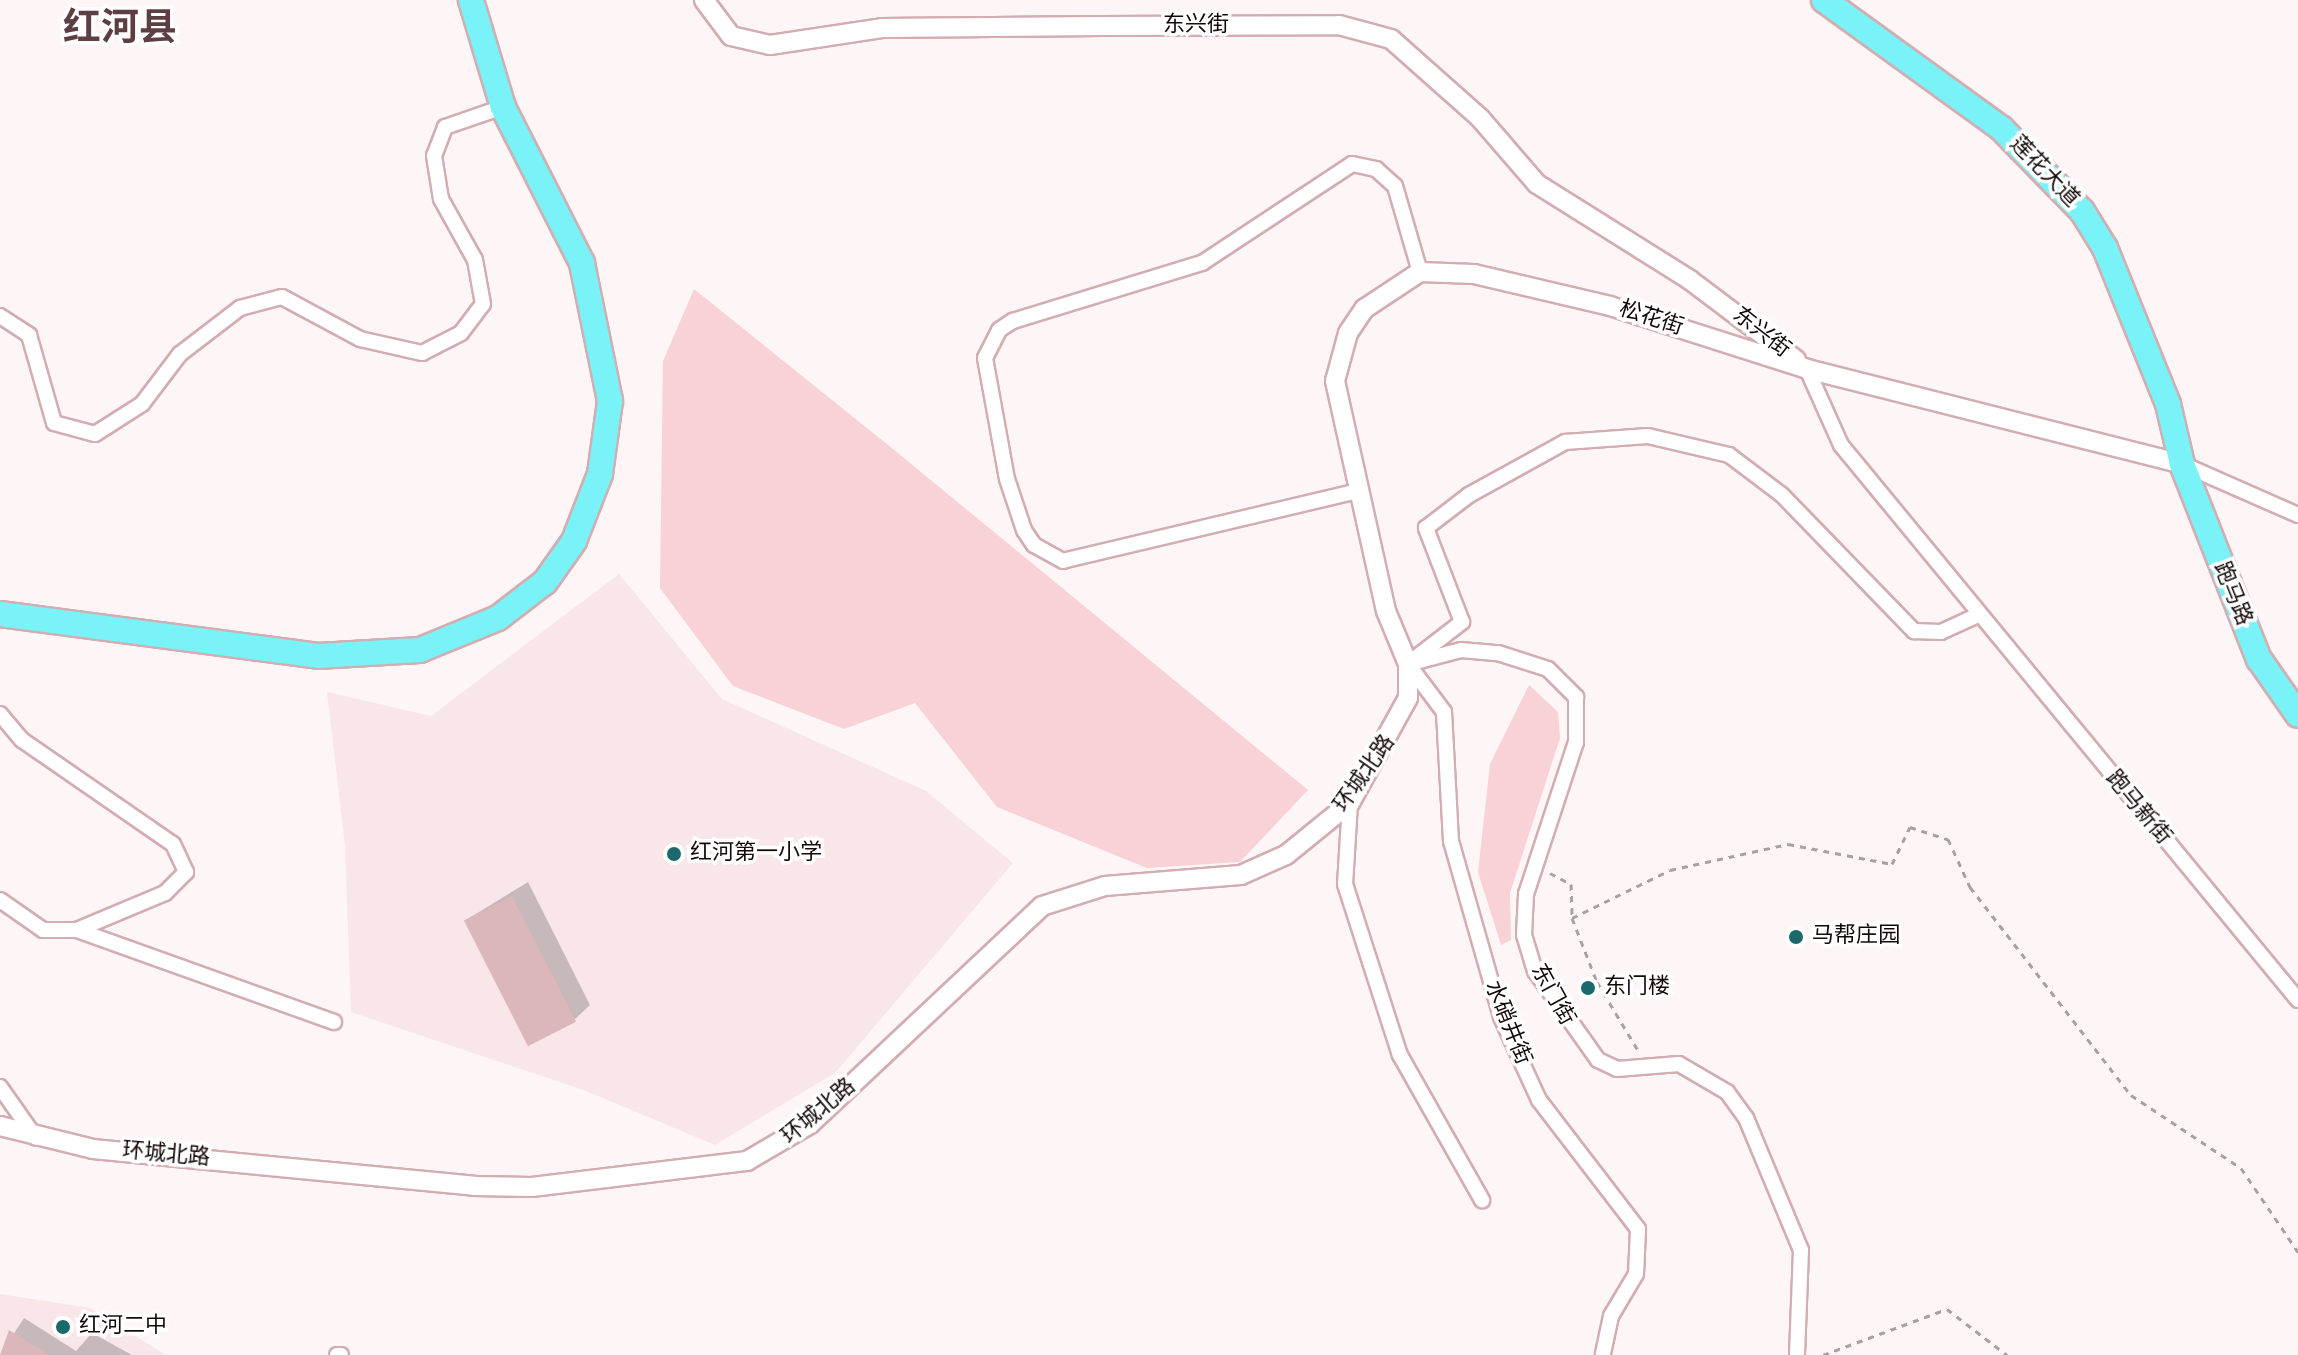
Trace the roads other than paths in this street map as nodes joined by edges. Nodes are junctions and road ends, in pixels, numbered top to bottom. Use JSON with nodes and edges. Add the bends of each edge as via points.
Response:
{"nodes":[{"id":1,"x":471,"y":0,"type":"edge"},
{"id":2,"x":704,"y":0,"type":"edge"},
{"id":3,"x":1824,"y":0,"type":"edge"},
{"id":4,"x":503,"y":107,"type":"junction"},
{"id":5,"x":1420,"y":272,"type":"junction"},
{"id":6,"x":0,"y":316,"type":"edge"},
{"id":7,"x":1807,"y":369,"type":"junction"},
{"id":8,"x":2182,"y":464,"type":"junction"},
{"id":9,"x":1358,"y":491,"type":"junction"},
{"id":10,"x":2298,"y":515,"type":"edge"},
{"id":11,"x":0,"y":614,"type":"edge"},
{"id":12,"x":1978,"y":615,"type":"junction"},
{"id":13,"x":1408,"y":664,"type":"junction"},
{"id":14,"x":0,"y":714,"type":"edge"},
{"id":15,"x":2298,"y":715,"type":"edge"},
{"id":16,"x":1350,"y":803,"type":"junction"},
{"id":17,"x":0,"y":900,"type":"edge"},
{"id":18,"x":77,"y":930,"type":"junction"},
{"id":19,"x":2298,"y":1000,"type":"edge"},
{"id":20,"x":334,"y":1022,"type":"dead end"},
{"id":21,"x":0,"y":1087,"type":"edge"},
{"id":22,"x":0,"y":1126,"type":"edge"},
{"id":23,"x":37,"y":1138,"type":"junction"},
{"id":24,"x":1482,"y":1200,"type":"dead end"},
{"id":25,"x":1603,"y":1355,"type":"edge"},
{"id":26,"x":1797,"y":1355,"type":"edge"}],
"edges":[{"from":1,"to":4,"type":"main road"},
{"from":2,"to":7,"type":"street","name":"东兴街","via":[[731,36],[770,45],[882,28],[1339,25],[1391,39],[1480,118],[1537,184],[1690,280]]},
{"from":3,"to":8,"type":"main road","name":"莲花大道","via":[[2001,128],[2082,211],[2105,248],[2168,404]]},
{"from":4,"to":6,"type":"street","via":[[445,127],[434,156],[441,199],[475,260],[483,304],[461,333],[422,353],[360,339],[282,297],[240,308],[180,354],[142,404],[95,434],[54,423],[29,335]]},
{"from":4,"to":11,"type":"main road","via":[[582,263],[610,401],[600,474],[574,541],[545,582],[498,618],[420,650],[333,655]]},
{"from":5,"to":7,"type":"street","name":"松花街","via":[[1474,274],[1610,306]]},
{"from":5,"to":9,"type":"street","via":[[1364,309],[1339,357],[1338,407]]},
{"from":5,"to":9,"type":"street","via":[[1395,186],[1376,169],[1352,164],[1202,263],[1013,321],[999,330],[985,358],[1007,479],[1024,530],[1034,545],[1063,561]]},
{"from":7,"to":8,"type":"street","name":"松花街"},
{"from":7,"to":12,"type":"street","name":"东兴街","via":[[1841,445]]},
{"from":8,"to":10,"type":"street","name":"松花街"},
{"from":8,"to":15,"type":"main road","name":"跑马路","via":[[2259,659]]},
{"from":9,"to":13,"type":"street","via":[[1386,611]]},
{"from":12,"to":13,"type":"street","via":[[1941,632],[1914,631],[1782,495],[1729,455],[1648,436],[1565,442],[1469,495],[1426,528],[1462,622]]},
{"from":12,"to":19,"type":"street","name":"跑马新街"},
{"from":13,"to":16,"type":"street","name":"环城北路","via":[[1397,728]]},
{"from":13,"to":25,"type":"street","name":"水硝井街","via":[[1444,712],[1451,841],[1501,1017],[1539,1100],[1638,1229],[1636,1274],[1611,1316]]},
{"from":13,"to":26,"type":"street","name":"东门街","via":[[1461,650],[1498,653],[1548,669],[1576,697],[1576,742],[1536,866],[1524,935],[1543,984],[1598,1060],[1617,1069],[1679,1064],[1703,1075],[1746,1118],[1801,1250]]},
{"from":14,"to":18,"type":"street","via":[[22,740],[173,844],[186,872],[165,893]]},
{"from":16,"to":23,"type":"street","name":"环城北路","via":[[1286,855],[1241,875],[1105,886],[1042,906],[810,1124],[747,1161],[532,1187],[474,1186]]},
{"from":16,"to":24,"type":"street","via":[[1345,884],[1400,1055]]},
{"from":17,"to":18,"type":"street","via":[[43,930]]},
{"from":18,"to":20,"type":"street"},
{"from":21,"to":23,"type":"street"},
{"from":22,"to":23,"type":"street","name":"环城北路"}]}
